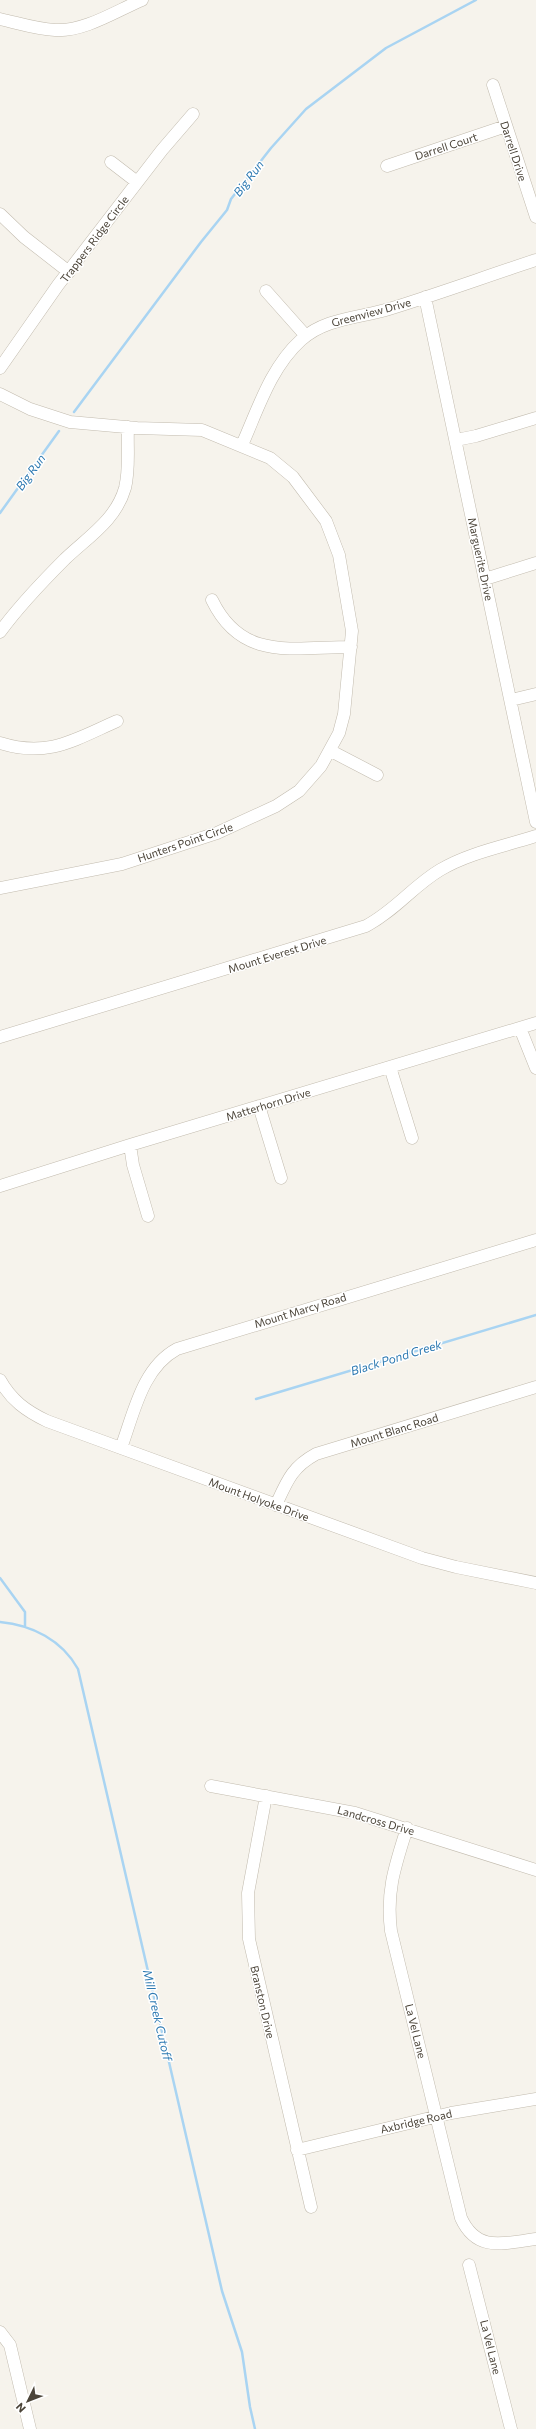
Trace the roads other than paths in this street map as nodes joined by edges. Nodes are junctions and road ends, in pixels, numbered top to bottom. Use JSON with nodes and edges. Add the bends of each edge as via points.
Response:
{"nodes":[{"id":1,"x":142,"y":0,"type":"edge"},
{"id":2,"x":0,"y":20,"type":"edge"},
{"id":3,"x":493,"y":85,"type":"dead end"},
{"id":4,"x":193,"y":114,"type":"dead end"},
{"id":5,"x":506,"y":126,"type":"junction"},
{"id":6,"x":111,"y":162,"type":"dead end"},
{"id":7,"x":387,"y":166,"type":"dead end"},
{"id":8,"x":138,"y":182,"type":"junction"},
{"id":9,"x":0,"y":214,"type":"edge"},
{"id":10,"x":536,"y":217,"type":"edge"},
{"id":11,"x":536,"y":260,"type":"edge"},
{"id":12,"x":69,"y":272,"type":"junction"},
{"id":13,"x":266,"y":291,"type":"dead end"},
{"id":14,"x":424,"y":297,"type":"junction"},
{"id":15,"x":306,"y":336,"type":"junction"},
{"id":16,"x":0,"y":368,"type":"edge"},
{"id":17,"x":0,"y":394,"type":"edge"},
{"id":18,"x":536,"y":418,"type":"edge"},
{"id":19,"x":128,"y":427,"type":"junction"},
{"id":20,"x":456,"y":440,"type":"junction"},
{"id":21,"x":242,"y":445,"type":"junction"},
{"id":22,"x":536,"y":563,"type":"edge"},
{"id":23,"x":486,"y":579,"type":"junction"},
{"id":24,"x":212,"y":600,"type":"dead end"},
{"id":25,"x":0,"y":632,"type":"edge"},
{"id":26,"x":351,"y":647,"type":"junction"},
{"id":27,"x":536,"y":694,"type":"edge"},
{"id":28,"x":511,"y":700,"type":"junction"},
{"id":29,"x":117,"y":721,"type":"dead end"},
{"id":30,"x":0,"y":743,"type":"edge"},
{"id":31,"x":331,"y":751,"type":"junction"},
{"id":32,"x":377,"y":775,"type":"dead end"},
{"id":33,"x":536,"y":822,"type":"edge"},
{"id":34,"x":536,"y":836,"type":"edge"},
{"id":35,"x":0,"y":888,"type":"edge"},
{"id":36,"x":536,"y":1023,"type":"edge"},
{"id":37,"x":520,"y":1028,"type":"junction"},
{"id":38,"x":0,"y":1037,"type":"edge"},
{"id":39,"x":390,"y":1067,"type":"junction"},
{"id":40,"x":536,"y":1068,"type":"edge"},
{"id":41,"x":259,"y":1106,"type":"junction"},
{"id":42,"x":412,"y":1138,"type":"dead end"},
{"id":43,"x":130,"y":1145,"type":"junction"},
{"id":44,"x":281,"y":1178,"type":"dead end"},
{"id":45,"x":0,"y":1186,"type":"edge"},
{"id":46,"x":148,"y":1216,"type":"dead end"},
{"id":47,"x":536,"y":1240,"type":"edge"},
{"id":48,"x":0,"y":1380,"type":"edge"},
{"id":49,"x":536,"y":1387,"type":"edge"},
{"id":50,"x":121,"y":1448,"type":"junction"},
{"id":51,"x":276,"y":1505,"type":"junction"},
{"id":52,"x":536,"y":1583,"type":"edge"},
{"id":53,"x":211,"y":1786,"type":"dead end"},
{"id":54,"x":266,"y":1796,"type":"junction"},
{"id":55,"x":407,"y":1828,"type":"junction"},
{"id":56,"x":536,"y":1870,"type":"edge"},
{"id":57,"x":536,"y":2099,"type":"edge"},
{"id":58,"x":436,"y":2116,"type":"junction"},
{"id":59,"x":297,"y":2150,"type":"junction"},
{"id":60,"x":311,"y":2207,"type":"dead end"},
{"id":61,"x":536,"y":2239,"type":"edge"},
{"id":62,"x":469,"y":2265,"type":"dead end"},
{"id":63,"x":0,"y":2332,"type":"edge"},
{"id":64,"x":30,"y":2429,"type":"edge"},
{"id":65,"x":511,"y":2429,"type":"edge"}],
"edges":[{"from":1,"to":2,"type":"street","via":[[68,29],[38,28]]},
{"from":3,"to":5,"type":"street","name":"Darrell Drive"},
{"from":4,"to":8,"type":"street","name":"Trappers Ridge Circle"},
{"from":5,"to":7,"type":"street","name":"Darrell Court"},
{"from":5,"to":10,"type":"street","name":"Darrell Drive"},
{"from":6,"to":8,"type":"street"},
{"from":8,"to":12,"type":"street","name":"Trappers Ridge Circle"},
{"from":9,"to":12,"type":"street","via":[[24,237]]},
{"from":11,"to":14,"type":"street","name":"Greenview Drive"},
{"from":12,"to":16,"type":"street","name":"Trappers Ridge Circle"},
{"from":13,"to":15,"type":"street"},
{"from":14,"to":15,"type":"street","name":"Greenview Drive","via":[[332,322]]},
{"from":14,"to":20,"type":"street","name":"Marguerite Drive"},
{"from":15,"to":21,"type":"street","name":"Greenview Drive","via":[[291,350],[275,372]]},
{"from":17,"to":19,"type":"street","name":"Hunters Point Circle","via":[[30,409],[70,422]]},
{"from":18,"to":20,"type":"street"},
{"from":19,"to":21,"type":"street","name":"Hunters Point Circle","via":[[202,430]]},
{"from":19,"to":25,"type":"street","via":[[128,474],[113,513],[44,580]]},
{"from":20,"to":23,"type":"street","name":"Marguerite Drive"},
{"from":21,"to":26,"type":"street","name":"Hunters Point Circle","via":[[270,458],[293,477],[326,521],[340,555],[352,631]]},
{"from":22,"to":23,"type":"street"},
{"from":23,"to":28,"type":"street","name":"Marguerite Drive"},
{"from":24,"to":26,"type":"street","via":[[229,628],[262,646]]},
{"from":26,"to":31,"type":"street","name":"Hunters Point Circle","via":[[344,714]]},
{"from":27,"to":28,"type":"street"},
{"from":28,"to":33,"type":"street","name":"Marguerite Drive"},
{"from":29,"to":30,"type":"street","via":[[58,747],[26,749]]},
{"from":31,"to":32,"type":"street"},
{"from":31,"to":35,"type":"street","name":"Hunters Point Circle","via":[[311,779],[284,801],[217,833],[122,864]]},
{"from":34,"to":38,"type":"street","name":"Mount Everest Drive","via":[[439,870],[392,910],[366,926]]},
{"from":36,"to":37,"type":"street","name":"Matterhorn Drive"},
{"from":37,"to":39,"type":"street","name":"Matterhorn Drive"},
{"from":37,"to":40,"type":"street"},
{"from":39,"to":41,"type":"street","name":"Matterhorn Drive"},
{"from":39,"to":42,"type":"street"},
{"from":41,"to":43,"type":"street","name":"Matterhorn Drive"},
{"from":41,"to":44,"type":"street"},
{"from":43,"to":45,"type":"street","name":"Matterhorn Drive"},
{"from":43,"to":46,"type":"street","via":[[133,1165]]},
{"from":47,"to":50,"type":"street","name":"Mount Marcy Road","via":[[177,1349],[163,1358],[147,1378]]},
{"from":48,"to":50,"type":"street","name":"Mount Holyoke Drive","via":[[12,1398],[31,1413]]},
{"from":49,"to":51,"type":"street","name":"Mount Blanc Road","via":[[316,1454],[293,1472]]},
{"from":50,"to":51,"type":"street","name":"Mount Holyoke Drive"},
{"from":51,"to":52,"type":"street","name":"Mount Holyoke Drive","via":[[422,1558]]},
{"from":53,"to":54,"type":"street","name":"Landcross Drive"},
{"from":54,"to":55,"type":"street","name":"Landcross Drive","via":[[355,1813]]},
{"from":54,"to":59,"type":"street","name":"Branston Drive","via":[[248,1893],[248,1933]]},
{"from":55,"to":56,"type":"street","name":"Landcross Drive"},
{"from":55,"to":58,"type":"street","name":"La Vel Lane","via":[[393,1870],[388,1910]]},
{"from":57,"to":58,"type":"street","name":"Axbridge Road"},
{"from":58,"to":59,"type":"street","name":"Axbridge Road"},
{"from":58,"to":61,"type":"street","name":"La Vel Lane","via":[[460,2218],[469,2232],[475,2238],[488,2243]]},
{"from":59,"to":60,"type":"street","name":"Branston Drive"},
{"from":62,"to":65,"type":"street","name":"La Vel Lane"},
{"from":63,"to":64,"type":"street","via":[[10,2345]]}]}
